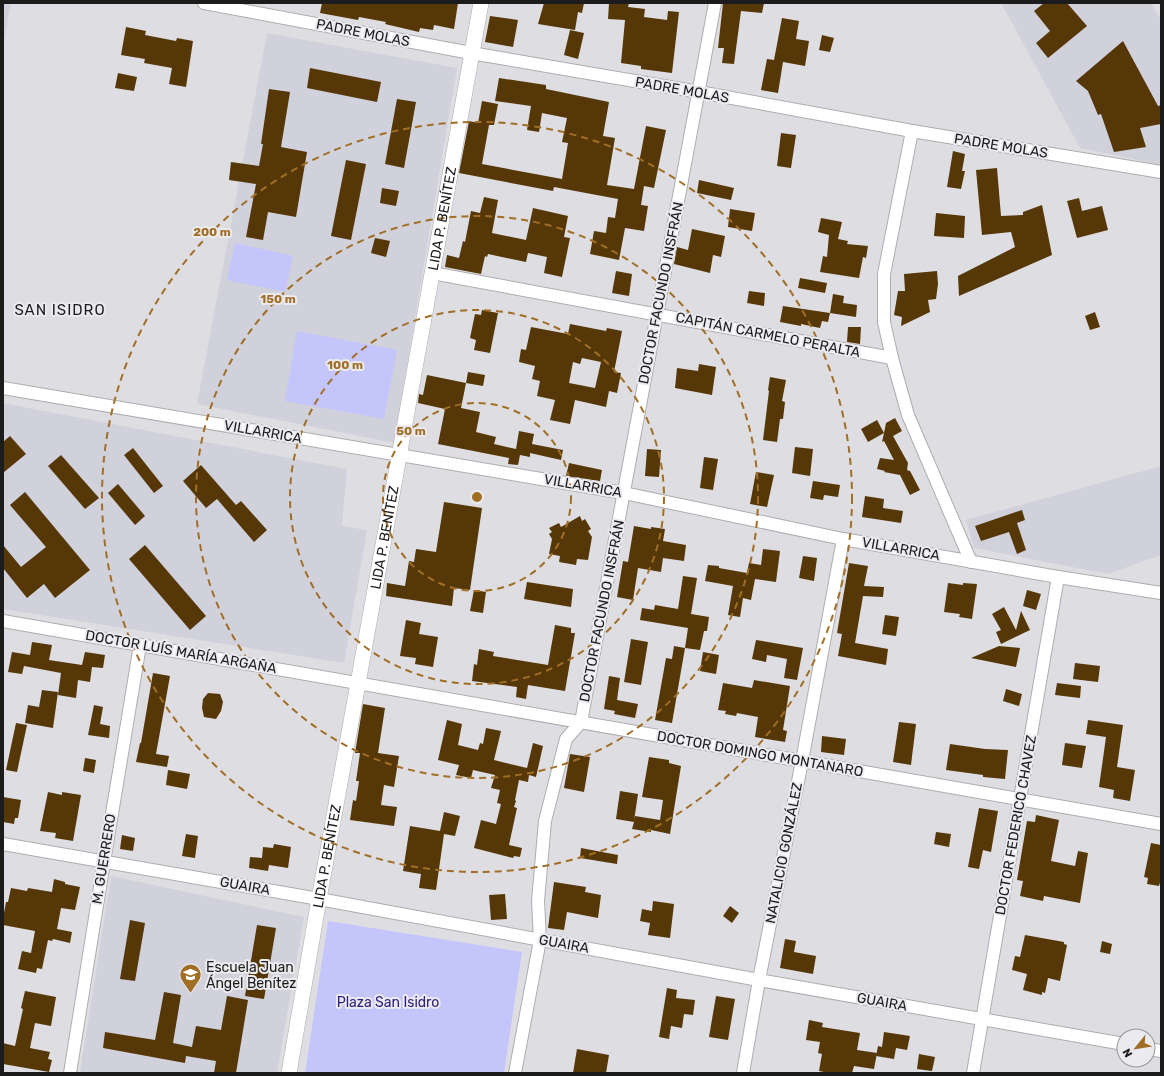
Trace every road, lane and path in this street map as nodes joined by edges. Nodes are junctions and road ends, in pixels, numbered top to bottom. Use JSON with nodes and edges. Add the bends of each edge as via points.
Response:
{"nodes":[{"id":1,"x":204,"y":3,"type":"edge"},
{"id":2,"x":481,"y":3,"type":"edge"},
{"id":3,"x":715,"y":3,"type":"edge"},
{"id":4,"x":248,"y":7,"type":"edge"},
{"id":5,"x":471,"y":54,"type":"junction"},
{"id":6,"x":699,"y":92,"type":"junction"},
{"id":7,"x":912,"y":132,"type":"junction"},
{"id":8,"x":1161,"y":172,"type":"edge"},
{"id":9,"x":432,"y":273,"type":"junction"},
{"id":10,"x":657,"y":315,"type":"junction"},
{"id":11,"x":892,"y":358,"type":"junction"},
{"id":12,"x":3,"y":388,"type":"edge"},
{"id":13,"x":399,"y":455,"type":"junction"},
{"id":14,"x":624,"y":493,"type":"junction"},
{"id":15,"x":843,"y":539,"type":"junction"},
{"id":16,"x":971,"y":562,"type":"junction"},
{"id":17,"x":1058,"y":578,"type":"junction"},
{"id":18,"x":1161,"y":593,"type":"edge"},
{"id":19,"x":3,"y":621,"type":"edge"},
{"id":20,"x":140,"y":645,"type":"junction"},
{"id":21,"x":358,"y":684,"type":"junction"},
{"id":22,"x":581,"y":722,"type":"junction"},
{"id":23,"x":802,"y":761,"type":"junction"},
{"id":24,"x":1020,"y":799,"type":"junction"},
{"id":25,"x":1161,"y":824,"type":"edge"},
{"id":26,"x":3,"y":844,"type":"edge"},
{"id":27,"x":104,"y":862,"type":"junction"},
{"id":28,"x":319,"y":899,"type":"junction"},
{"id":29,"x":540,"y":940,"type":"junction"},
{"id":30,"x":759,"y":980,"type":"junction"},
{"id":31,"x":983,"y":1020,"type":"junction"},
{"id":32,"x":1116,"y":1043,"type":"edge"},
{"id":33,"x":70,"y":1073,"type":"edge"},
{"id":34,"x":289,"y":1073,"type":"edge"},
{"id":35,"x":515,"y":1073,"type":"edge"},
{"id":36,"x":743,"y":1073,"type":"edge"},
{"id":37,"x":973,"y":1073,"type":"edge"}],
"edges":[{"from":1,"to":4,"type":"street","name":"PADRE MOLAS"},
{"from":2,"to":5,"type":"street","name":"LIDA P. BENÍTEZ"},
{"from":3,"to":6,"type":"street","name":"DOCTOR FACUNDO INSFRÁN"},
{"from":4,"to":5,"type":"street","name":"PADRE MOLAS"},
{"from":5,"to":6,"type":"street","name":"PADRE MOLAS"},
{"from":5,"to":9,"type":"street","name":"LIDA P. BENÍTEZ"},
{"from":6,"to":7,"type":"street","name":"PADRE MOLAS"},
{"from":6,"to":10,"type":"street","name":"DOCTOR FACUNDO INSFRÁN"},
{"from":7,"to":8,"type":"street","name":"PADRE MOLAS"},
{"from":7,"to":11,"type":"street","via":[[884,274],[884,322]]},
{"from":9,"to":10,"type":"street","name":"CAPITÁN CARMELO PERALTA"},
{"from":9,"to":13,"type":"street","name":"LIDA P. BENÍTEZ"},
{"from":10,"to":11,"type":"street","name":"CAPITÁN CARMELO PERALTA"},
{"from":10,"to":14,"type":"street","name":"DOCTOR FACUNDO INSFRÁN"},
{"from":11,"to":16,"type":"street","via":[[908,415]]},
{"from":12,"to":13,"type":"street","name":"VILLARRICA"},
{"from":13,"to":14,"type":"street","name":"VILLARRICA"},
{"from":13,"to":21,"type":"street","name":"LIDA P. BENÍTEZ"},
{"from":14,"to":15,"type":"street","name":"VILLARRICA"},
{"from":14,"to":22,"type":"street","name":"DOCTOR FACUNDO INSFRÁN"},
{"from":15,"to":16,"type":"street","name":"VILLARRICA"},
{"from":15,"to":23,"type":"street","name":"NATALICIO GONZÁLEZ"},
{"from":16,"to":17,"type":"street","name":"VILLARRICA"},
{"from":17,"to":18,"type":"street","name":"VILLARRICA"},
{"from":17,"to":24,"type":"street","name":"DOCTOR FEDERICO CHAVEZ"},
{"from":19,"to":20,"type":"street","name":"DOCTOR LUÍS MARÍA ARGAÑA"},
{"from":20,"to":21,"type":"street","name":"DOCTOR LUÍS MARÍA ARGAÑA"},
{"from":20,"to":27,"type":"street","name":"M. GUERRERO"},
{"from":21,"to":22,"type":"street","name":"DOCTOR DOMINGO MONTANARO"},
{"from":21,"to":28,"type":"street","name":"LIDA P. BENÍTEZ"},
{"from":22,"to":23,"type":"street","name":"DOCTOR DOMINGO MONTANARO"},
{"from":22,"to":29,"type":"street","name":"DOCTOR FACUNDO INSFRÁN","via":[[566,739],[545,820],[538,901]]},
{"from":23,"to":24,"type":"street","name":"DOCTOR DOMINGO MONTANARO"},
{"from":23,"to":30,"type":"street","name":"NATALICIO GONZÁLEZ"},
{"from":24,"to":25,"type":"street","name":"DOCTOR DOMINGO MONTANARO"},
{"from":24,"to":31,"type":"street","name":"DOCTOR FEDERICO CHAVEZ"},
{"from":26,"to":27,"type":"street","name":"GUAIRA"},
{"from":27,"to":28,"type":"street","name":"GUAIRA"},
{"from":27,"to":33,"type":"street","name":"M. GUERRERO"},
{"from":28,"to":29,"type":"street","name":"GUAIRA"},
{"from":28,"to":34,"type":"street","name":"LIDA P. BENÍTEZ"},
{"from":29,"to":30,"type":"street","name":"GUAIRA"},
{"from":29,"to":35,"type":"street","name":"DOCTOR FACUNDO INSFRÁN"},
{"from":30,"to":31,"type":"street","name":"GUAIRA"},
{"from":30,"to":36,"type":"street","name":"NATALICIO GONZÁLEZ"},
{"from":31,"to":32,"type":"street","name":"GUAIRA"},
{"from":31,"to":37,"type":"street","name":"DOCTOR FEDERICO CHAVEZ"}]}
